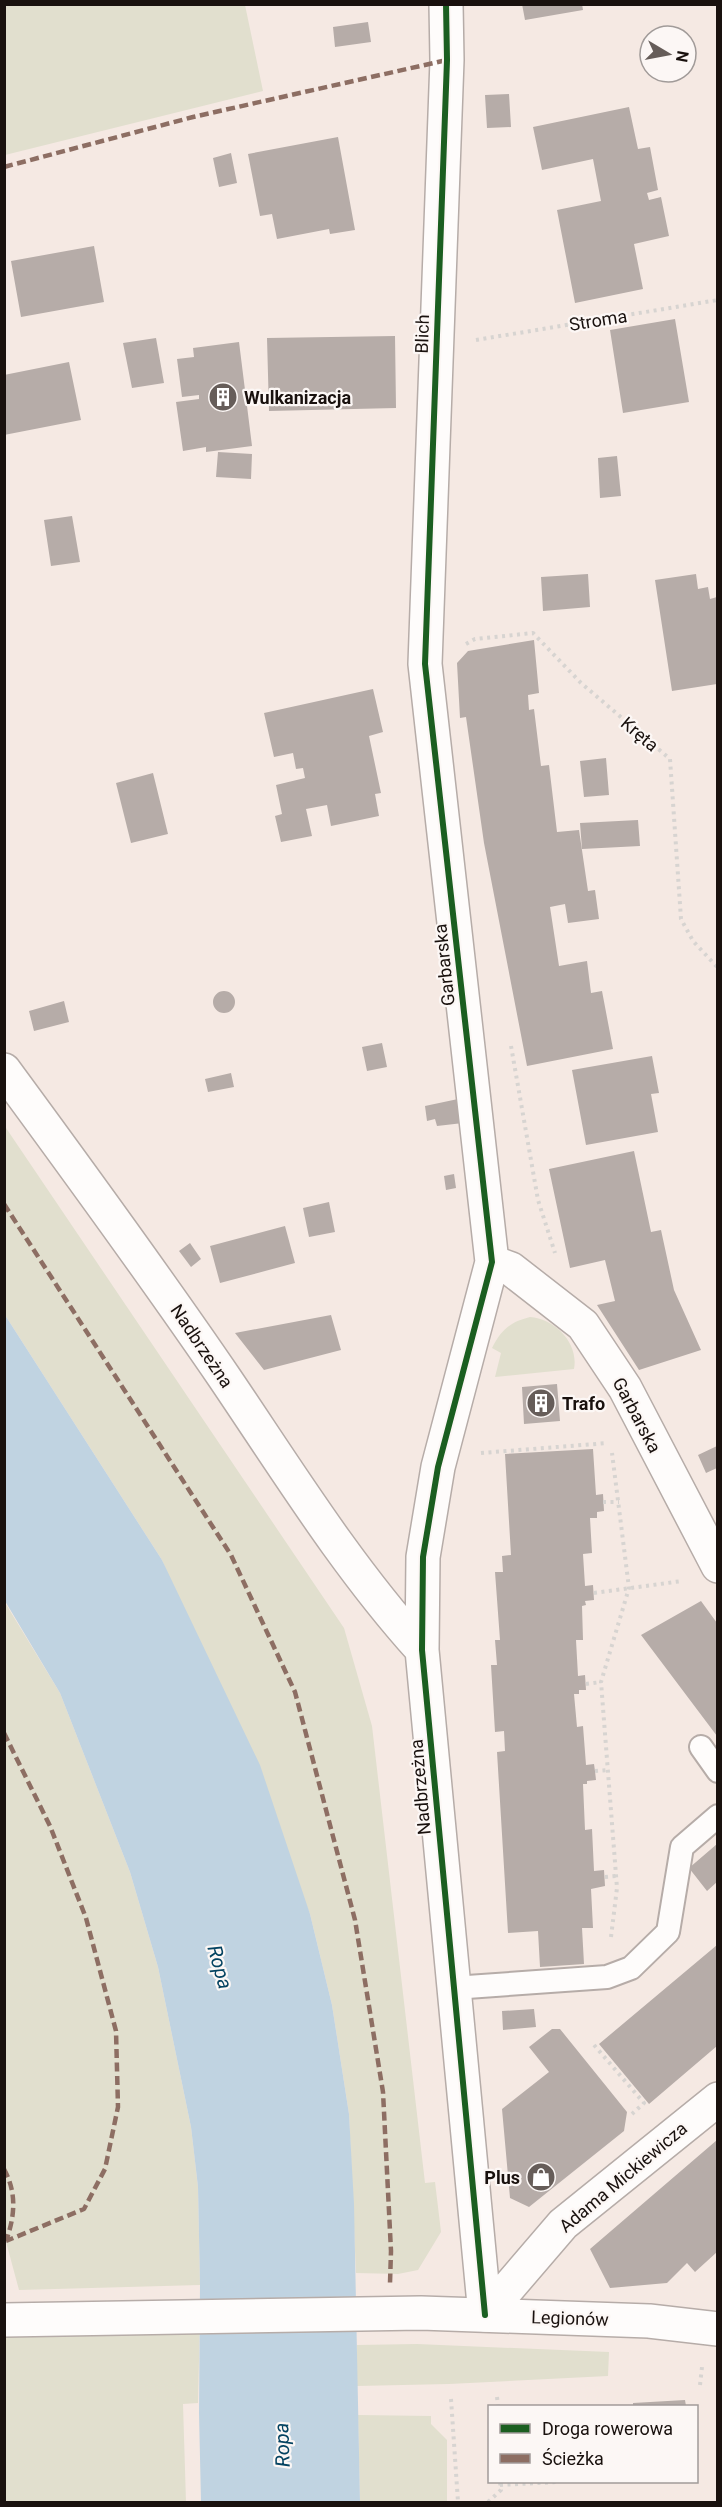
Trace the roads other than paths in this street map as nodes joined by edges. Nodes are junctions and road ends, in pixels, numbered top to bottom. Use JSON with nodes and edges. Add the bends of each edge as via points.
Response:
{"nodes":[{"id":1,"x":446,"y":4,"type":"edge"},
{"id":2,"x":425,"y":664,"type":"joint"},
{"id":3,"x":4,"y":1070,"type":"edge"},
{"id":4,"x":492,"y":1263,"type":"junction"},
{"id":5,"x":717,"y":1566,"type":"edge"},
{"id":6,"x":422,"y":1650,"type":"junction"},
{"id":7,"x":701,"y":1747,"type":"dead end"},
{"id":8,"x":717,"y":1771,"type":"edge"},
{"id":9,"x":717,"y":1816,"type":"edge"},
{"id":10,"x":453,"y":1988,"type":"junction"},
{"id":11,"x":717,"y":2099,"type":"edge"},
{"id":12,"x":485,"y":2315,"type":"junction"},
{"id":13,"x":4,"y":2320,"type":"edge"},
{"id":14,"x":717,"y":2329,"type":"edge"}],
"edges":[{"from":1,"to":2,"type":"street","name":"Blich"},
{"from":2,"to":4,"type":"street","name":"Garbarska"},
{"from":3,"to":6,"type":"street","name":"Nadbrzeżna","via":[[163,1288],[336,1543],[386,1610]]},
{"from":4,"to":5,"type":"street","name":"Garbarska","via":[[511,1269],[584,1325],[625,1388]]},
{"from":4,"to":6,"type":"street","name":"Nadbrzeżna","via":[[438,1467],[423,1557]]},
{"from":6,"to":10,"type":"street","name":"Nadbrzeżna"},
{"from":7,"to":8,"type":"lane"},
{"from":9,"to":10,"type":"lane","via":[[682,1847],[668,1932],[631,1968],[607,1977]]},
{"from":10,"to":12,"type":"street","name":"Nadbrzeżna"},
{"from":11,"to":12,"type":"street","name":"Adama Mickiewicza","via":[[563,2224]]},
{"from":12,"to":13,"type":"street","name":"Legionów"},
{"from":12,"to":14,"type":"street","name":"Legionów","via":[[649,2320]]}]}
